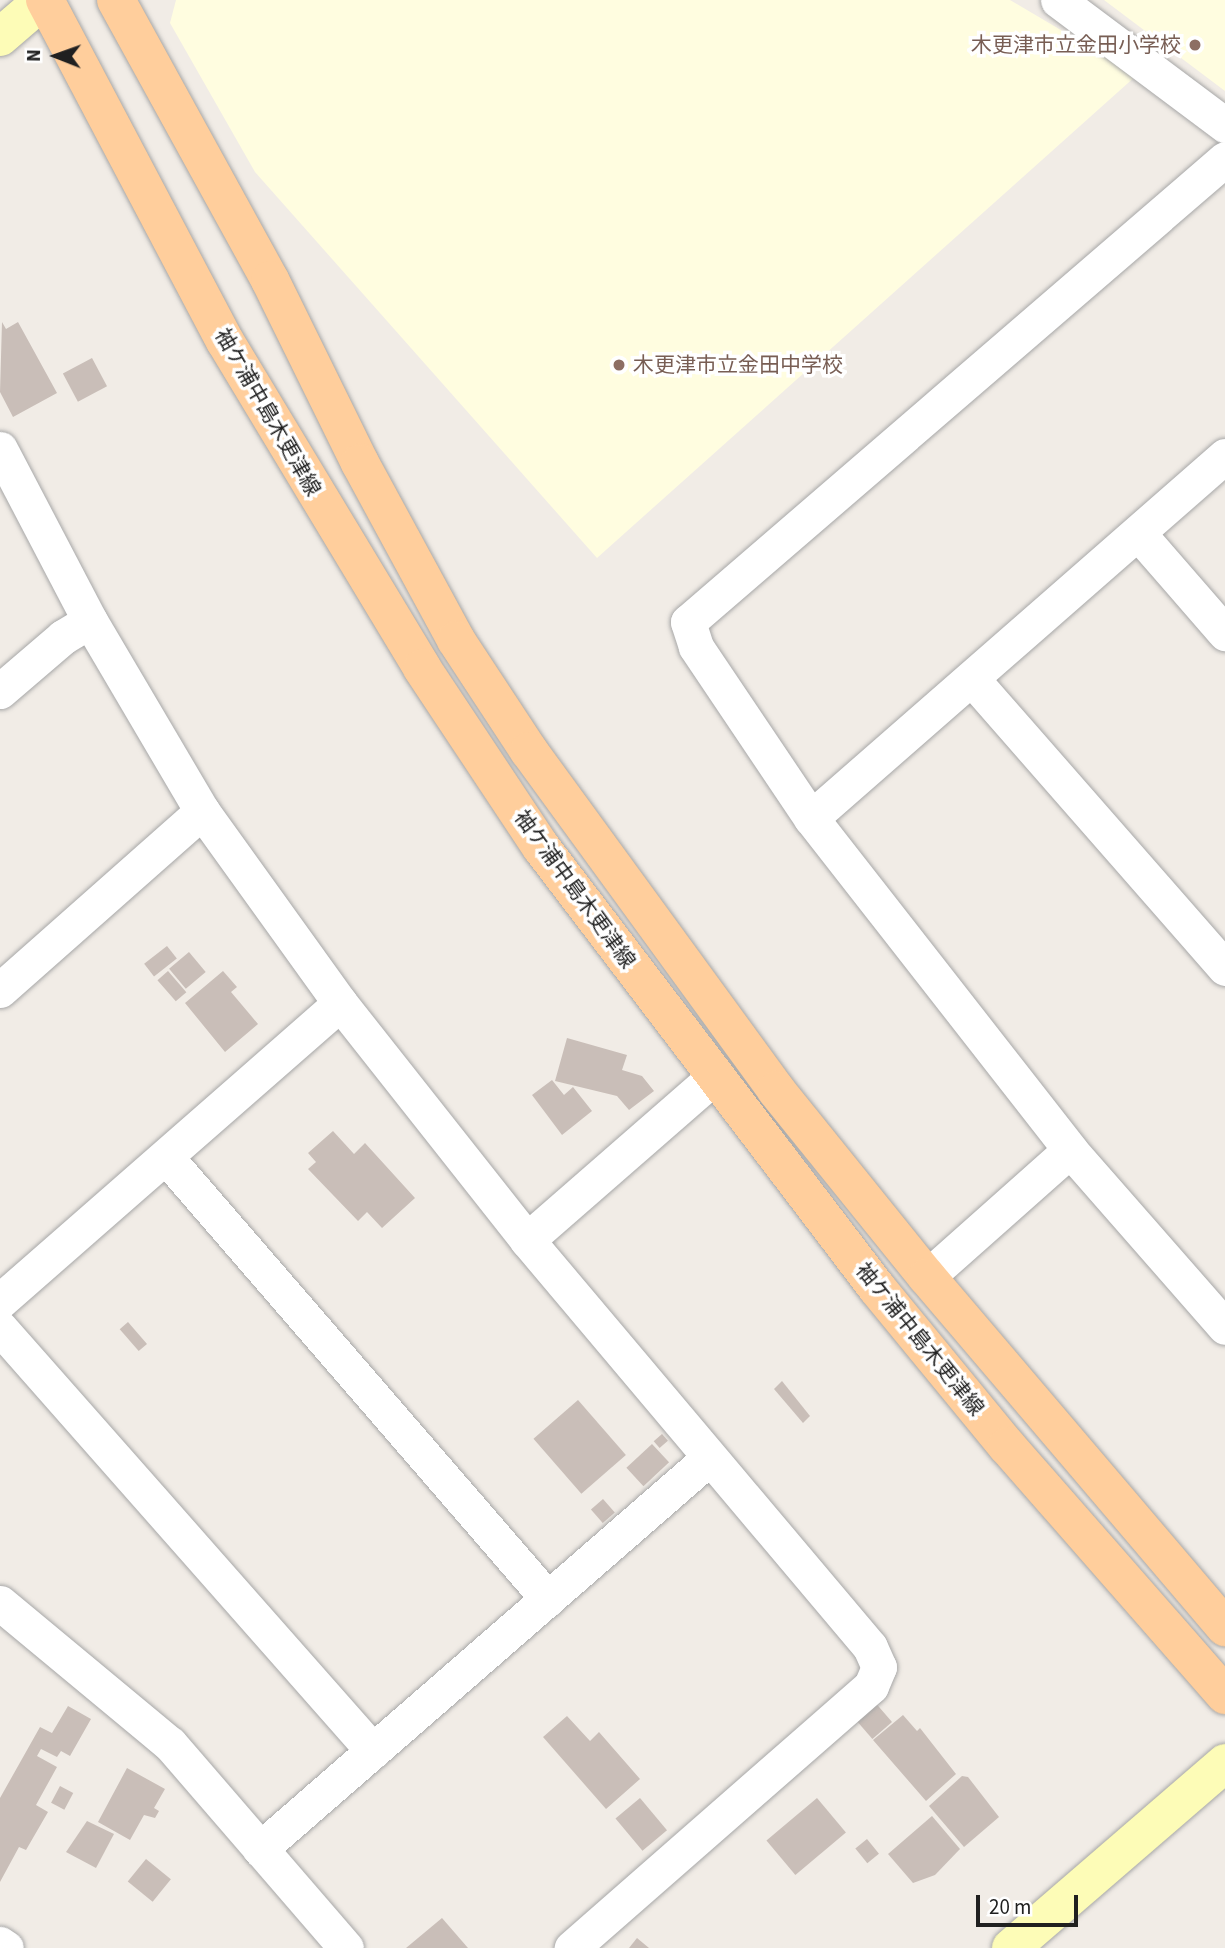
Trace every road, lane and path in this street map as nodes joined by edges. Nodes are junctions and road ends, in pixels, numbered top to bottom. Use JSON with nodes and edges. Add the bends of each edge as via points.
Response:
{"nodes":[{"id":1,"x":44,"y":0,"type":"edge"},
{"id":2,"x":117,"y":0,"type":"edge"},
{"id":3,"x":1058,"y":0,"type":"edge"},
{"id":4,"x":0,"y":37,"type":"edge"},
{"id":5,"x":1225,"y":125,"type":"edge"},
{"id":6,"x":1225,"y":159,"type":"edge"},
{"id":7,"x":0,"y":449,"type":"edge"},
{"id":8,"x":1225,"y":456,"type":"edge"},
{"id":9,"x":1138,"y":533,"type":"junction"},
{"id":10,"x":90,"y":621,"type":"junction"},
{"id":11,"x":1225,"y":633,"type":"edge"},
{"id":12,"x":972,"y":679,"type":"junction"},
{"id":13,"x":0,"y":691,"type":"edge"},
{"id":14,"x":202,"y":811,"type":"junction"},
{"id":15,"x":811,"y":818,"type":"junction"},
{"id":16,"x":1225,"y":968,"type":"edge"},
{"id":17,"x":0,"y":990,"type":"edge"},
{"id":18,"x":340,"y":1003,"type":"junction"},
{"id":19,"x":714,"y":1077,"type":"junction"},
{"id":20,"x":1069,"y":1150,"type":"junction"},
{"id":21,"x":166,"y":1157,"type":"junction"},
{"id":22,"x":527,"y":1240,"type":"junction"},
{"id":23,"x":927,"y":1277,"type":"junction"},
{"id":24,"x":0,"y":1301,"type":"edge"},
{"id":25,"x":1225,"y":1327,"type":"edge"},
{"id":26,"x":0,"y":1328,"type":"edge"},
{"id":27,"x":708,"y":1459,"type":"junction"},
{"id":28,"x":548,"y":1599,"type":"junction"},
{"id":29,"x":0,"y":1603,"type":"edge"},
{"id":30,"x":1225,"y":1627,"type":"edge"},
{"id":31,"x":1225,"y":1695,"type":"edge"},
{"id":32,"x":373,"y":1751,"type":"junction"},
{"id":33,"x":1225,"y":1763,"type":"edge"},
{"id":34,"x":260,"y":1849,"type":"junction"},
{"id":35,"x":0,"y":1944,"type":"edge"},
{"id":36,"x":6,"y":1948,"type":"edge"},
{"id":37,"x":346,"y":1948,"type":"edge"},
{"id":38,"x":572,"y":1948,"type":"edge"},
{"id":39,"x":1011,"y":1948,"type":"edge"}],
"edges":[{"from":1,"to":4,"type":"street"},
{"from":1,"to":19,"type":"main road","name":"袖ケ浦中島木更津線","via":[[225,341],[422,668],[541,847]]},
{"from":2,"to":23,"type":"main road","name":"袖ケ浦中島木更津線","via":[[270,280],[359,463],[456,640],[528,751],[776,1090]]},
{"from":3,"to":5,"type":"street"},
{"from":6,"to":15,"type":"street","via":[[688,622],[696,647]]},
{"from":7,"to":10,"type":"street"},
{"from":8,"to":9,"type":"street"},
{"from":9,"to":11,"type":"street"},
{"from":9,"to":12,"type":"street"},
{"from":10,"to":13,"type":"street","via":[[62,637]]},
{"from":10,"to":14,"type":"street"},
{"from":12,"to":15,"type":"street"},
{"from":12,"to":16,"type":"street"},
{"from":14,"to":17,"type":"street"},
{"from":14,"to":18,"type":"street"},
{"from":15,"to":20,"type":"street"},
{"from":18,"to":21,"type":"street"},
{"from":18,"to":22,"type":"street"},
{"from":19,"to":22,"type":"street"},
{"from":19,"to":31,"type":"main road","name":"袖ケ浦中島木更津線","via":[[998,1436]]},
{"from":20,"to":23,"type":"street"},
{"from":20,"to":25,"type":"street"},
{"from":21,"to":24,"type":"street"},
{"from":21,"to":28,"type":"street"},
{"from":22,"to":27,"type":"street"},
{"from":23,"to":30,"type":"main road","name":"袖ケ浦中島木更津線"},
{"from":26,"to":32,"type":"street"},
{"from":27,"to":28,"type":"street"},
{"from":27,"to":38,"type":"street","via":[[870,1647],[879,1667],[871,1686]]},
{"from":28,"to":32,"type":"street"},
{"from":29,"to":34,"type":"street","via":[[170,1744]]},
{"from":32,"to":34,"type":"street"},
{"from":33,"to":39,"type":"street"},
{"from":34,"to":37,"type":"street"},
{"from":35,"to":36,"type":"street"}]}
